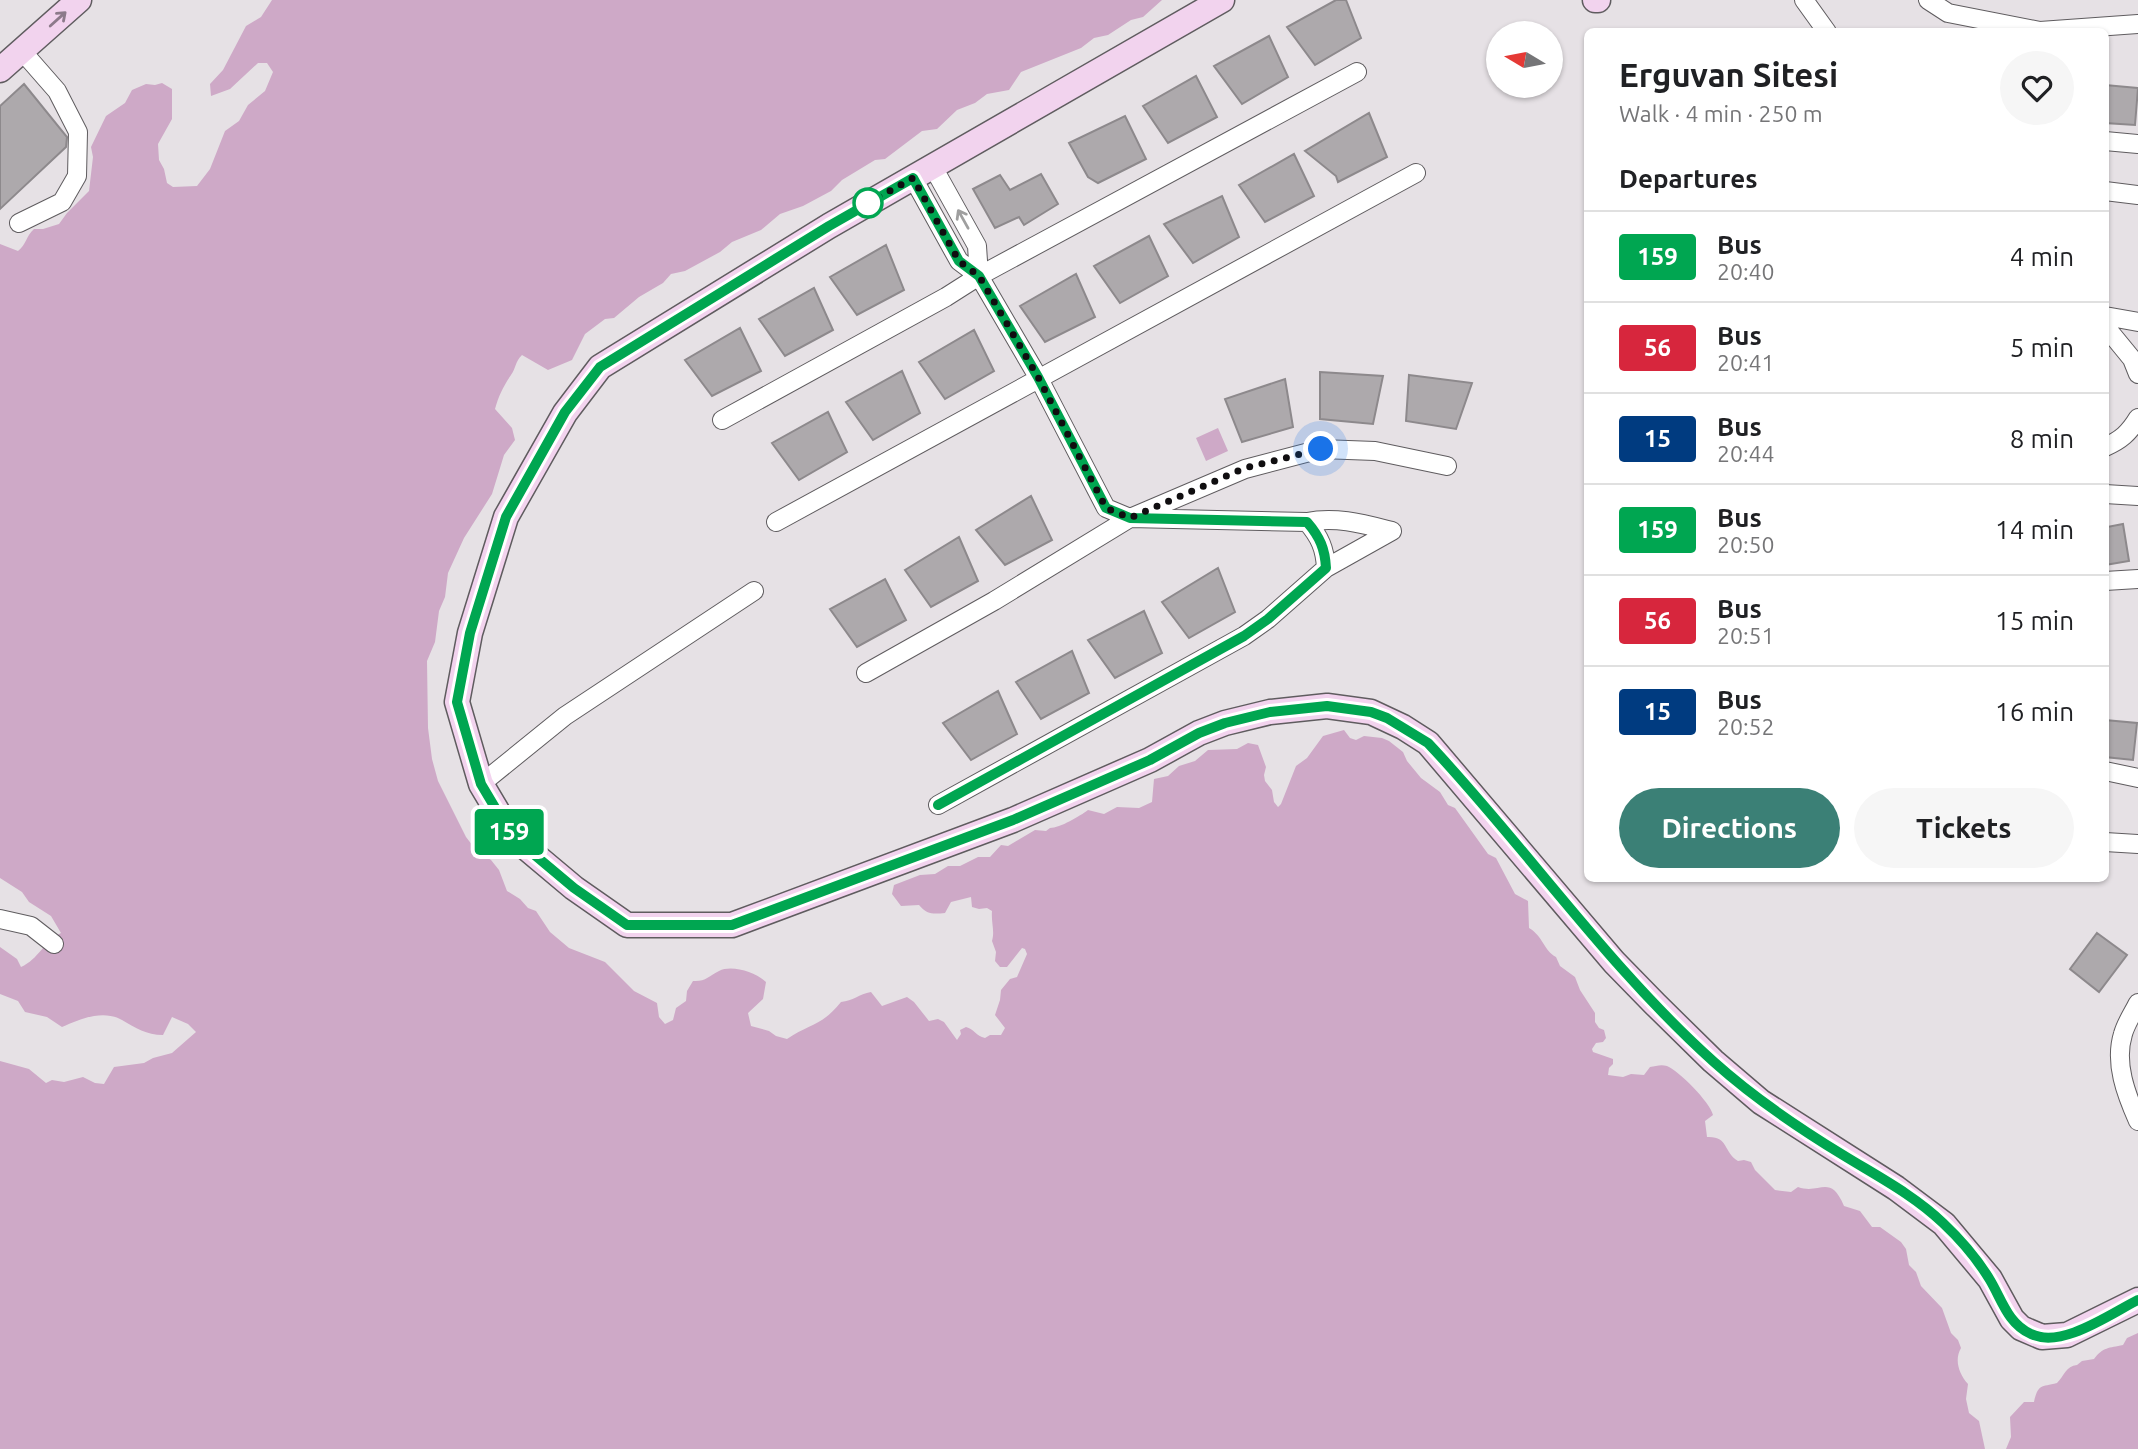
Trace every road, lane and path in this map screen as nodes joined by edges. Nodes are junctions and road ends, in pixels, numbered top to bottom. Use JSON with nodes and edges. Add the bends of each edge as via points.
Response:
{"nodes":[{"id":1,"x":79,"y":0,"type":"edge"},
{"id":2,"x":1222,"y":0,"type":"edge"},
{"id":3,"x":1804,"y":0,"type":"edge"},
{"id":4,"x":1927,"y":0,"type":"edge"},
{"id":5,"x":2138,"y":24,"type":"edge"},
{"id":6,"x":1824,"y":28,"type":"edge"},
{"id":7,"x":2025,"y":28,"type":"edge"},
{"id":8,"x":2082,"y":28,"type":"edge"},
{"id":9,"x":22,"y":51,"type":"junction"},
{"id":10,"x":0,"y":71,"type":"edge"},
{"id":11,"x":1357,"y":72,"type":"dead end"},
{"id":12,"x":2109,"y":141,"type":"edge"},
{"id":13,"x":2138,"y":144,"type":"edge"},
{"id":14,"x":923,"y":173,"type":"junction"},
{"id":15,"x":1416,"y":173,"type":"dead end"},
{"id":16,"x":2109,"y":191,"type":"edge"},
{"id":17,"x":2138,"y":195,"type":"edge"},
{"id":18,"x":19,"y":223,"type":"dead end"},
{"id":19,"x":979,"y":276,"type":"junction"},
{"id":20,"x":2109,"y":317,"type":"edge"},
{"id":21,"x":2138,"y":322,"type":"edge"},
{"id":22,"x":2109,"y":331,"type":"edge"},
{"id":23,"x":2138,"y":374,"type":"edge"},
{"id":24,"x":1038,"y":377,"type":"junction"},
{"id":25,"x":2138,"y":418,"type":"edge"},
{"id":26,"x":722,"y":420,"type":"dead end"},
{"id":27,"x":2109,"y":445,"type":"edge"},
{"id":28,"x":1447,"y":466,"type":"dead end"},
{"id":29,"x":2109,"y":494,"type":"edge"},
{"id":30,"x":2138,"y":496,"type":"edge"},
{"id":31,"x":1130,"y":518,"type":"junction"},
{"id":32,"x":776,"y":522,"type":"dead end"},
{"id":33,"x":1307,"y":522,"type":"junction"},
{"id":34,"x":1326,"y":568,"type":"junction"},
{"id":35,"x":2138,"y":579,"type":"edge"},
{"id":36,"x":2109,"y":581,"type":"edge"},
{"id":37,"x":754,"y":591,"type":"dead end"},
{"id":38,"x":866,"y":673,"type":"dead end"},
{"id":39,"x":2109,"y":772,"type":"edge"},
{"id":40,"x":2138,"y":778,"type":"edge"},
{"id":41,"x":481,"y":784,"type":"junction"},
{"id":42,"x":938,"y":805,"type":"dead end"},
{"id":43,"x":2109,"y":842,"type":"edge"},
{"id":44,"x":2138,"y":844,"type":"edge"},
{"id":45,"x":0,"y":919,"type":"edge"},
{"id":46,"x":54,"y":944,"type":"dead end"},
{"id":47,"x":2138,"y":1003,"type":"edge"},
{"id":48,"x":2138,"y":1121,"type":"edge"},
{"id":49,"x":2138,"y":1300,"type":"edge"}],
"edges":[{"from":9,"to":1,"type":"street","one_way":true},
{"from":2,"to":14,"type":"street"},
{"from":3,"to":6,"type":"street"},
{"from":4,"to":7,"type":"street","via":[[1948,13]]},
{"from":5,"to":8,"type":"street"},
{"from":9,"to":10,"type":"street"},
{"from":9,"to":18,"type":"street","via":[[57,91],[78,132],[76,176],[62,202]]},
{"from":11,"to":19,"type":"street"},
{"from":12,"to":13,"type":"street"},
{"from":14,"to":19,"type":"street","via":[[959,261]]},
{"from":19,"to":14,"type":"street","one_way":true,"via":[[977,246]]},
{"from":14,"to":41,"type":"street","via":[[600,367],[565,412],[506,517],[470,633],[457,702]]},
{"from":15,"to":24,"type":"street"},
{"from":16,"to":17,"type":"street"},
{"from":19,"to":24,"type":"street"},
{"from":19,"to":26,"type":"street"},
{"from":20,"to":21,"type":"street"},
{"from":22,"to":23,"type":"street"},
{"from":24,"to":31,"type":"street","via":[[1106,508]]},
{"from":24,"to":32,"type":"street"},
{"from":25,"to":27,"type":"street","via":[[2130,432]]},
{"from":28,"to":31,"type":"street","via":[[1375,451],[1321,449],[1245,468]]},
{"from":29,"to":30,"type":"street"},
{"from":31,"to":33,"type":"street"},
{"from":31,"to":38,"type":"street"},
{"from":33,"to":34,"type":"street","via":[[1320,537]]},
{"from":33,"to":34,"type":"street","via":[[1325,518],[1392,531]]},
{"from":34,"to":42,"type":"street","via":[[1244,636]]},
{"from":35,"to":36,"type":"street"},
{"from":37,"to":41,"type":"street","via":[[565,716]]},
{"from":39,"to":40,"type":"street"},
{"from":41,"to":49,"type":"street","via":[[512,836],[627,925],[732,925],[1013,820],[1225,723],[1306,707],[1371,712],[1428,743],[1614,962],[1713,1061],[1786,1119],[1944,1224],[1990,1279],[2021,1328],[2042,1337],[2067,1335]]},
{"from":43,"to":44,"type":"street"},
{"from":45,"to":46,"type":"street","via":[[32,926]]},
{"from":47,"to":48,"type":"street","via":[[2122,1034],[2120,1067]]}]}
